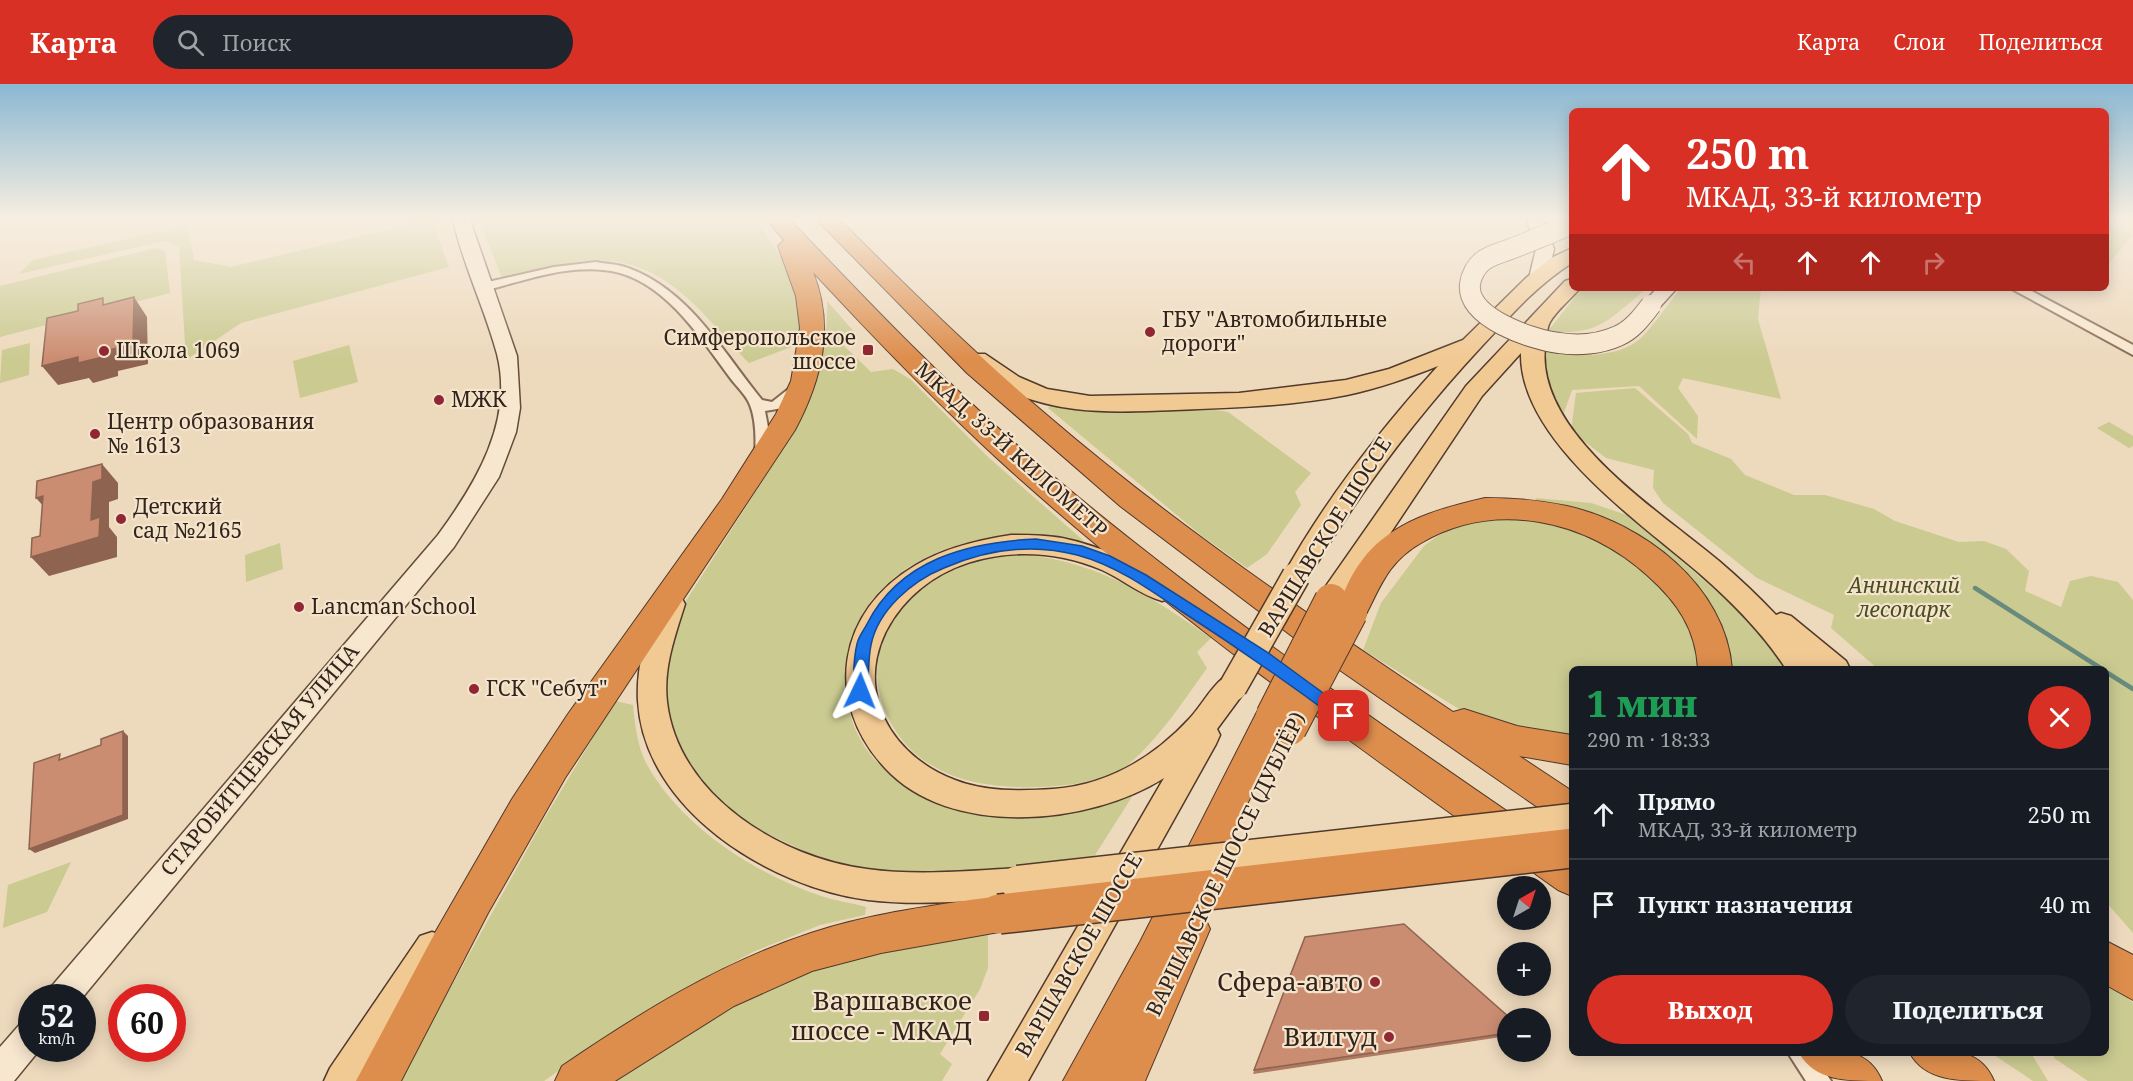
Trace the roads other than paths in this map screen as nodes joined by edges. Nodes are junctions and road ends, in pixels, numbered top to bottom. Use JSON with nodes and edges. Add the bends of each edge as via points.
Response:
{"nodes":[{"id":1,"x":477,"y":267,"type":"edge"},
{"id":2,"x":578,"y":267,"type":"edge"},
{"id":3,"x":607,"y":267,"type":"edge"},
{"id":4,"x":800,"y":267,"type":"edge"},
{"id":5,"x":821,"y":267,"type":"edge"},
{"id":6,"x":875,"y":267,"type":"edge"},
{"id":7,"x":1476,"y":267,"type":"edge"},
{"id":8,"x":1543,"y":267,"type":"edge"},
{"id":9,"x":1554,"y":267,"type":"edge"},
{"id":10,"x":1538,"y":278,"type":"junction"},
{"id":11,"x":484,"y":287,"type":"junction"},
{"id":12,"x":1569,"y":288,"type":"edge"},
{"id":13,"x":1665,"y":291,"type":"edge"},
{"id":14,"x":2022,"y":291,"type":"edge"},
{"id":15,"x":1539,"y":319,"type":"junction"},
{"id":16,"x":945,"y":336,"type":"junction"},
{"id":17,"x":1470,"y":345,"type":"junction"},
{"id":18,"x":2133,"y":351,"type":"edge"},
{"id":19,"x":802,"y":384,"type":"junction"},
{"id":20,"x":757,"y":403,"type":"junction"},
{"id":21,"x":762,"y":461,"type":"junction"},
{"id":22,"x":1407,"y":486,"type":"junction"},
{"id":23,"x":1374,"y":566,"type":"junction"},
{"id":24,"x":1707,"y":566,"type":"junction"},
{"id":25,"x":685,"y":576,"type":"junction"},
{"id":26,"x":1341,"y":606,"type":"junction"},
{"id":27,"x":1262,"y":656,"type":"junction"},
{"id":28,"x":1716,"y":666,"type":"edge"},
{"id":29,"x":1799,"y":666,"type":"edge"},
{"id":30,"x":1832,"y":666,"type":"edge"},
{"id":31,"x":1363,"y":669,"type":"junction"},
{"id":32,"x":1233,"y":687,"type":"junction"},
{"id":33,"x":1281,"y":722,"type":"junction"},
{"id":34,"x":1569,"y":750,"type":"edge"},
{"id":35,"x":1569,"y":809,"type":"edge"},
{"id":36,"x":1569,"y":820,"type":"edge"},
{"id":37,"x":1569,"y":848,"type":"edge"},
{"id":38,"x":497,"y":857,"type":"junction"},
{"id":39,"x":1569,"y":876,"type":"edge"},
{"id":40,"x":1009,"y":898,"type":"junction"},
{"id":41,"x":2109,"y":945,"type":"edge"},
{"id":42,"x":2109,"y":962,"type":"edge"},
{"id":43,"x":2133,"y":974,"type":"edge"},
{"id":44,"x":2133,"y":980,"type":"edge"},
{"id":45,"x":74,"y":984,"type":"edge"},
{"id":46,"x":18,"y":1051,"type":"edge"},
{"id":47,"x":1801,"y":1056,"type":"edge"},
{"id":48,"x":1824,"y":1056,"type":"edge"},
{"id":49,"x":1935,"y":1056,"type":"edge"},
{"id":50,"x":0,"y":1072,"type":"edge"},
{"id":51,"x":343,"y":1081,"type":"edge"},
{"id":52,"x":378,"y":1081,"type":"edge"},
{"id":53,"x":577,"y":1081,"type":"edge"},
{"id":54,"x":1006,"y":1081,"type":"edge"},
{"id":55,"x":1085,"y":1081,"type":"edge"},
{"id":56,"x":1123,"y":1081,"type":"edge"},
{"id":57,"x":1820,"y":1081,"type":"edge"},
{"id":58,"x":1860,"y":1081,"type":"edge"},
{"id":59,"x":1972,"y":1081,"type":"edge"}],
"edges":[{"from":1,"to":11,"type":"street","name":"СТАРОБИТЦЕВСКАЯ УЛИЦА"},
{"from":2,"to":11,"type":"street"},
{"from":3,"to":20,"type":"street","via":[[632,271],[660,289]]},
{"from":4,"to":19,"type":"highway","via":[[811,297],[811,344]]},
{"from":5,"to":27,"type":"highway","name":"МКАД, 33-Й КИЛОМЕТР","via":[[944,392],[1030,472],[1140,564]]},
{"from":6,"to":16,"type":"highway","name":"МКАД, 33-Й КИЛОМЕТР"},
{"from":7,"to":13,"type":"street","bridge":true,"via":[[1470,279],[1470,293],[1487,316],[1528,336],[1551,342],[1579,344],[1621,335]]},
{"from":8,"to":10,"type":"street"},
{"from":9,"to":10,"type":"main road","name":"ВАРШАВСКОЕ ШОССЕ"},
{"from":10,"to":17,"type":"main road","name":"ВАРШАВСКОЕ ШОССЕ"},
{"from":11,"to":45,"type":"street","name":"СТАРОБИТЦЕВСКАЯ УЛИЦА","via":[[511,376],[509,421],[490,476],[446,541]]},
{"from":12,"to":15,"type":"main road","name":"ВАРШАВСКОЕ ШОССЕ"},
{"from":14,"to":18,"type":"street"},
{"from":15,"to":22,"type":"main road","name":"ВАРШАВСКОЕ ШОССЕ","via":[[1474,391]]},
{"from":15,"to":24,"type":"main road","via":[[1532,336],[1535,377],[1558,427],[1603,479]]},
{"from":16,"to":17,"type":"main road","via":[[996,374],[1030,392],[1101,404],[1303,394],[1397,375]]},
{"from":16,"to":31,"type":"highway","name":"МКАД, 33-Й КИЛОМЕТР","via":[[1121,491]]},
{"from":17,"to":32,"type":"main road","name":"ВАРШАВСКОЕ ШОССЕ","bridge":true,"via":[[1402,418],[1340,507]]},
{"from":19,"to":20,"type":"street","via":[[777,406]]},
{"from":19,"to":21,"type":"highway"},
{"from":20,"to":21,"type":"street"},
{"from":21,"to":25,"type":"highway"},
{"from":22,"to":23,"type":"main road","name":"ВАРШАВСКОЕ ШОССЕ (ДУБЛЁР)"},
{"from":22,"to":26,"type":"main road","name":"ВАРШАВСКОЕ ШОССЕ"},
{"from":23,"to":26,"type":"highway","name":"ВАРШАВСКОЕ ШОССЕ (ДУБЛЁР)"},
{"from":23,"to":28,"type":"highway","via":[[1417,531],[1468,511],[1522,509],[1570,517],[1606,530],[1638,548],[1667,573],[1707,626]]},
{"from":24,"to":29,"type":"main road","via":[[1758,614]]},
{"from":24,"to":30,"type":"main road"},
{"from":25,"to":38,"type":"highway","via":[[578,727]]},
{"from":25,"to":40,"type":"main road","via":[[661,627],[650,671],[651,697],[663,751],[696,798],[722,821],[779,858],[810,871],[884,887]]},
{"from":26,"to":33,"type":"highway","name":"ВАРШАВСКОЕ ШОССЕ (ДУБЛЁР)","bridge":true},
{"from":27,"to":32,"type":"main road","via":[[1142,578],[1105,559],[1077,550],[1022,543],[969,552],[935,566],[900,589],[872,624],[860,666],[866,717],[878,740],[897,761],[924,781],[954,794],[989,802],[1055,803],[1121,787],[1180,748]]},
{"from":27,"to":39,"type":"highway","name":"МКАД, 33-Й КИЛОМЕТР"},
{"from":31,"to":34,"type":"highway","via":[[1443,714],[1491,735],[1538,747]]},
{"from":31,"to":35,"type":"highway","name":"МКАД, 33-Й КИЛОМЕТР"},
{"from":32,"to":54,"type":"main road","name":"ВАРШАВСКОЕ ШОССЕ"},
{"from":33,"to":55,"type":"highway"},
{"from":33,"to":56,"type":"highway","name":"ВАРШАВСКОЕ ШОССЕ (ДУБЛЁР)"},
{"from":36,"to":40,"type":"main road","bridge":true},
{"from":37,"to":40,"type":"highway","bridge":true},
{"from":38,"to":51,"type":"main road"},
{"from":38,"to":52,"type":"highway"},
{"from":40,"to":53,"type":"highway","via":[[853,940],[767,969],[678,1016]]},
{"from":41,"to":43,"type":"main road"},
{"from":42,"to":44,"type":"highway"},
{"from":46,"to":50,"type":"street"},
{"from":47,"to":57,"type":"street"},
{"from":48,"to":58,"type":"highway"},
{"from":49,"to":59,"type":"highway"}]}
